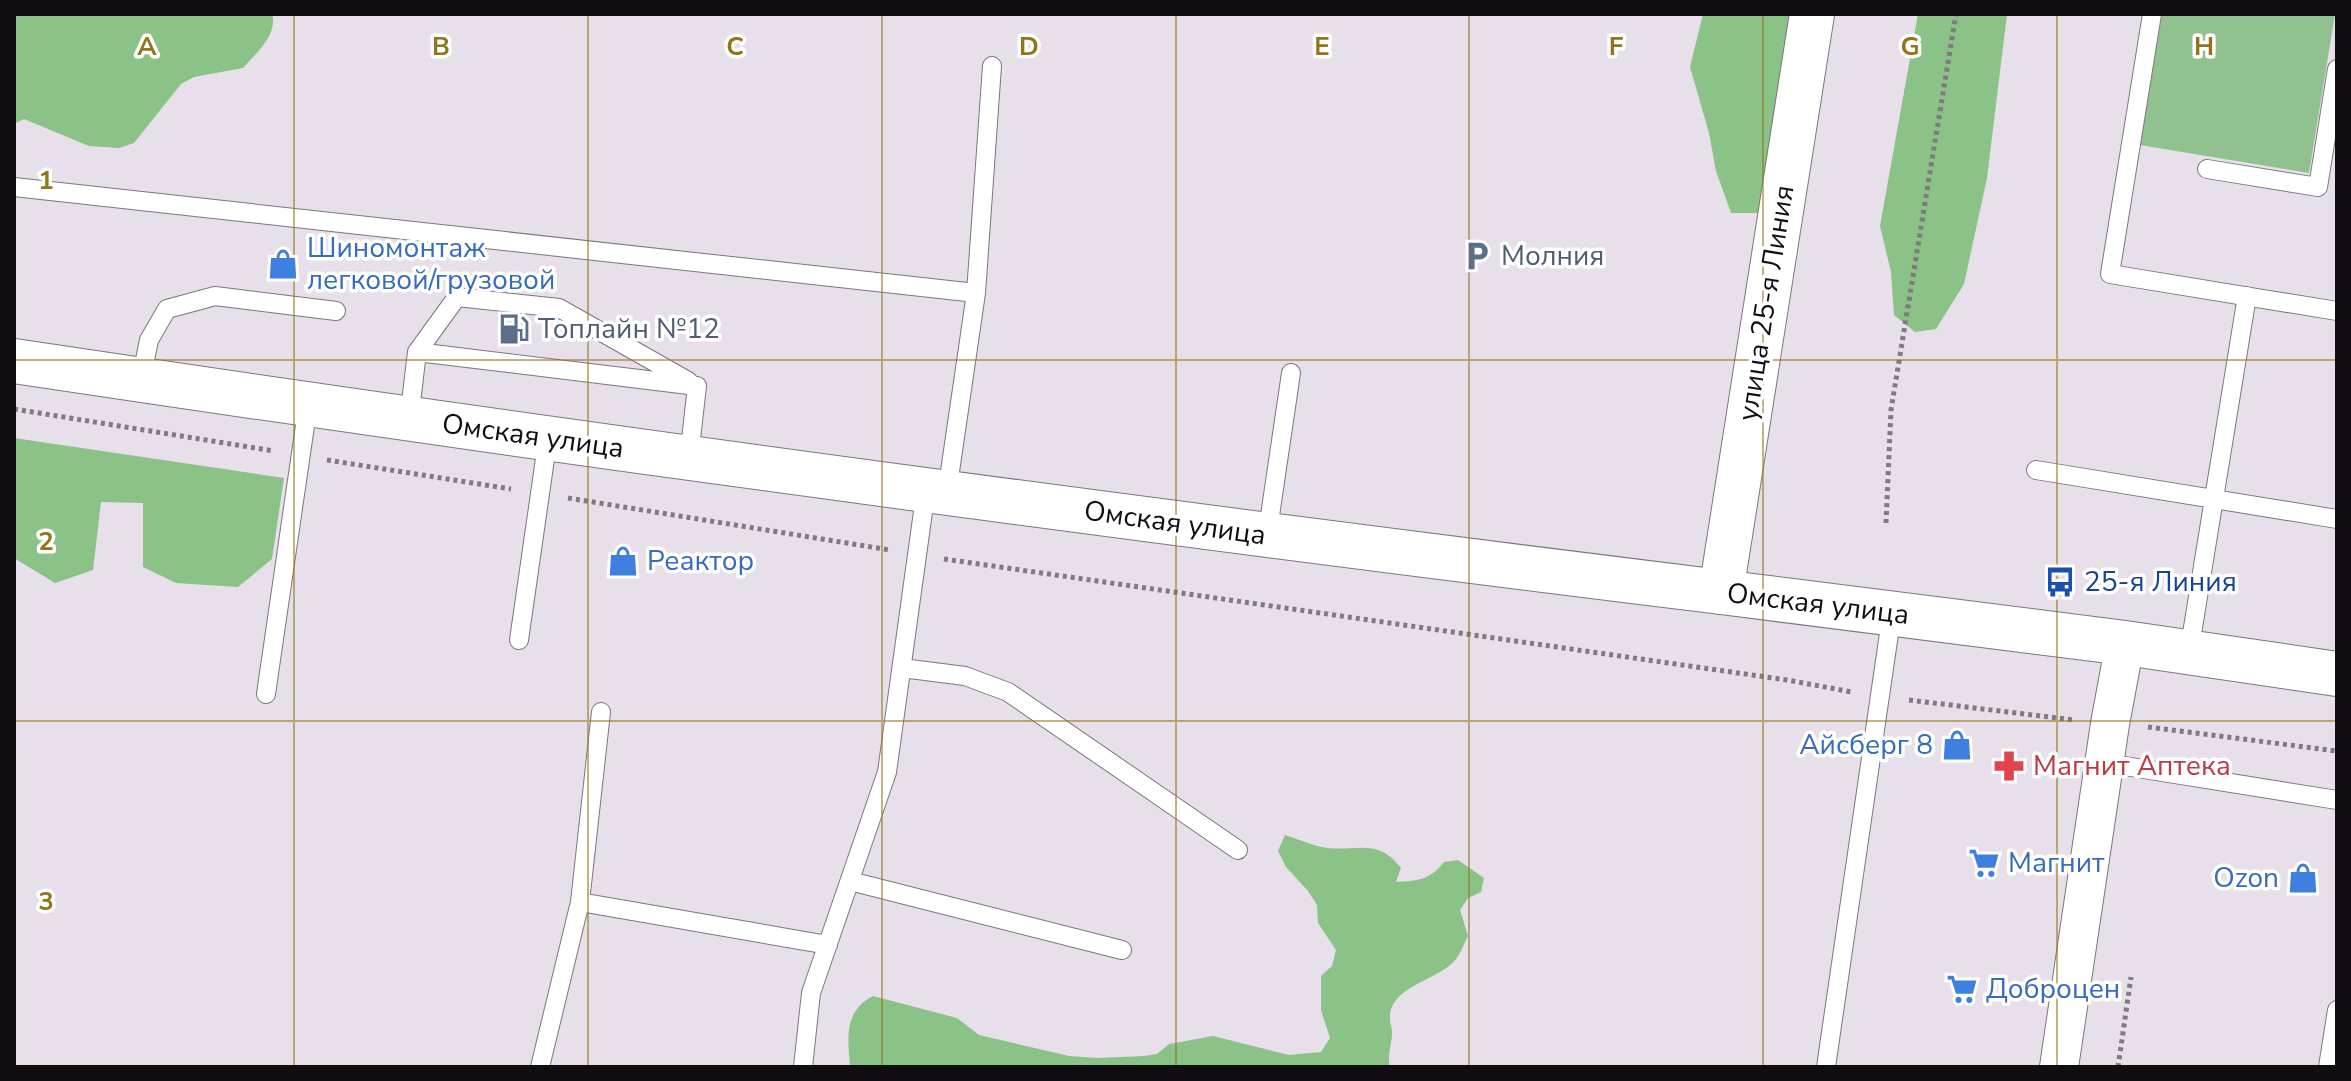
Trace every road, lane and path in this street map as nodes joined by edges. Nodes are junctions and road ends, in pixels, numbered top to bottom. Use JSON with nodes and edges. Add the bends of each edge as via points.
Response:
{"nodes":[{"id":1,"x":1812,"y":14,"type":"edge"},
{"id":2,"x":1956,"y":14,"type":"edge"},
{"id":3,"x":2152,"y":14,"type":"edge"},
{"id":4,"x":992,"y":66,"type":"dead end"},
{"id":5,"x":2337,"y":69,"type":"edge"},
{"id":6,"x":2207,"y":169,"type":"dead end"},
{"id":7,"x":14,"y":187,"type":"edge"},
{"id":8,"x":976,"y":293,"type":"junction"},
{"id":9,"x":2247,"y":296,"type":"junction"},
{"id":10,"x":336,"y":311,"type":"dead end"},
{"id":11,"x":2337,"y":311,"type":"edge"},
{"id":12,"x":417,"y":352,"type":"junction"},
{"id":13,"x":14,"y":361,"type":"edge"},
{"id":14,"x":1291,"y":373,"type":"dead end"},
{"id":15,"x":141,"y":380,"type":"junction"},
{"id":16,"x":697,"y":386,"type":"junction"},
{"id":17,"x":308,"y":405,"type":"junction"},
{"id":18,"x":14,"y":409,"type":"edge"},
{"id":19,"x":408,"y":419,"type":"junction"},
{"id":20,"x":548,"y":438,"type":"junction"},
{"id":21,"x":300,"y":455,"type":"junction"},
{"id":22,"x":689,"y":457,"type":"junction"},
{"id":23,"x":2036,"y":470,"type":"dead end"},
{"id":24,"x":936,"y":491,"type":"junction"},
{"id":25,"x":540,"y":493,"type":"junction"},
{"id":26,"x":2214,"y":499,"type":"junction"},
{"id":27,"x":2337,"y":519,"type":"edge"},
{"id":28,"x":1886,"y":523,"type":"dead end"},
{"id":29,"x":1267,"y":536,"type":"junction"},
{"id":30,"x":917,"y":555,"type":"junction"},
{"id":31,"x":1721,"y":592,"type":"junction"},
{"id":32,"x":1892,"y":613,"type":"junction"},
{"id":33,"x":519,"y":640,"type":"dead end"},
{"id":34,"x":2125,"y":643,"type":"junction"},
{"id":35,"x":2189,"y":652,"type":"junction"},
{"id":36,"x":902,"y":668,"type":"junction"},
{"id":37,"x":2337,"y":674,"type":"edge"},
{"id":38,"x":266,"y":694,"type":"dead end"},
{"id":39,"x":1880,"y":697,"type":"junction"},
{"id":40,"x":601,"y":712,"type":"dead end"},
{"id":41,"x":2110,"y":724,"type":"junction"},
{"id":42,"x":2337,"y":751,"type":"edge"},
{"id":43,"x":2106,"y":763,"type":"junction"},
{"id":44,"x":2337,"y":800,"type":"edge"},
{"id":45,"x":1238,"y":850,"type":"dead end"},
{"id":46,"x":850,"y":881,"type":"junction"},
{"id":47,"x":580,"y":902,"type":"junction"},
{"id":48,"x":828,"y":945,"type":"junction"},
{"id":49,"x":1122,"y":950,"type":"dead end"},
{"id":50,"x":2131,"y":977,"type":"dead end"},
{"id":51,"x":2337,"y":1010,"type":"edge"},
{"id":52,"x":540,"y":1067,"type":"edge"},
{"id":53,"x":803,"y":1067,"type":"edge"},
{"id":54,"x":1826,"y":1067,"type":"edge"},
{"id":55,"x":2059,"y":1067,"type":"edge"},
{"id":56,"x":2118,"y":1067,"type":"edge"},
{"id":57,"x":2328,"y":1067,"type":"edge"}],
"edges":[{"from":1,"to":31,"type":"street","name":"улица 25-я Линия"},
{"from":2,"to":28,"type":"path","via":[[1891,410]]},
{"from":3,"to":9,"type":"lane","via":[[2110,274]]},
{"from":4,"to":8,"type":"lane"},
{"from":5,"to":6,"type":"lane","via":[[2318,187]]},
{"from":7,"to":8,"type":"lane"},
{"from":8,"to":24,"type":"lane"},
{"from":9,"to":11,"type":"lane"},
{"from":9,"to":26,"type":"lane"},
{"from":10,"to":15,"type":"lane","via":[[215,296],[167,309],[149,340]]},
{"from":12,"to":16,"type":"lane"},
{"from":12,"to":16,"type":"lane","via":[[457,297],[559,308]]},
{"from":12,"to":19,"type":"lane"},
{"from":13,"to":15,"type":"street","name":"Омская улица"},
{"from":14,"to":29,"type":"lane"},
{"from":15,"to":17,"type":"street","name":"Омская улица"},
{"from":16,"to":22,"type":"lane"},
{"from":17,"to":19,"type":"street","name":"Омская улица"},
{"from":17,"to":21,"type":"lane"},
{"from":18,"to":21,"type":"path"},
{"from":19,"to":20,"type":"street","name":"Омская улица"},
{"from":20,"to":22,"type":"street","name":"Омская улица"},
{"from":20,"to":25,"type":"lane"},
{"from":21,"to":25,"type":"path"},
{"from":21,"to":38,"type":"lane"},
{"from":22,"to":24,"type":"street","name":"Омская улица"},
{"from":23,"to":26,"type":"lane"},
{"from":24,"to":29,"type":"street","name":"Омская улица"},
{"from":24,"to":30,"type":"lane"},
{"from":25,"to":30,"type":"path"},
{"from":25,"to":33,"type":"lane"},
{"from":26,"to":27,"type":"lane"},
{"from":26,"to":35,"type":"lane"},
{"from":29,"to":31,"type":"street","name":"Омская улица"},
{"from":30,"to":36,"type":"lane"},
{"from":30,"to":39,"type":"path"},
{"from":31,"to":32,"type":"street","name":"Омская улица"},
{"from":32,"to":34,"type":"street","name":"Омская улица"},
{"from":32,"to":39,"type":"lane"},
{"from":34,"to":35,"type":"street","name":"Омская улица"},
{"from":34,"to":41,"type":"street"},
{"from":35,"to":37,"type":"street","name":"Омская улица"},
{"from":36,"to":45,"type":"lane","via":[[965,676],[1008,692]]},
{"from":36,"to":46,"type":"lane","via":[[887,772]]},
{"from":39,"to":41,"type":"path"},
{"from":39,"to":54,"type":"lane"},
{"from":40,"to":47,"type":"lane"},
{"from":41,"to":42,"type":"path"},
{"from":41,"to":43,"type":"street"},
{"from":43,"to":44,"type":"lane"},
{"from":43,"to":55,"type":"street"},
{"from":46,"to":48,"type":"lane"},
{"from":46,"to":49,"type":"lane"},
{"from":47,"to":48,"type":"lane"},
{"from":47,"to":52,"type":"lane"},
{"from":48,"to":53,"type":"lane","via":[[811,993]]},
{"from":50,"to":56,"type":"path"},
{"from":51,"to":57,"type":"lane"}]}
